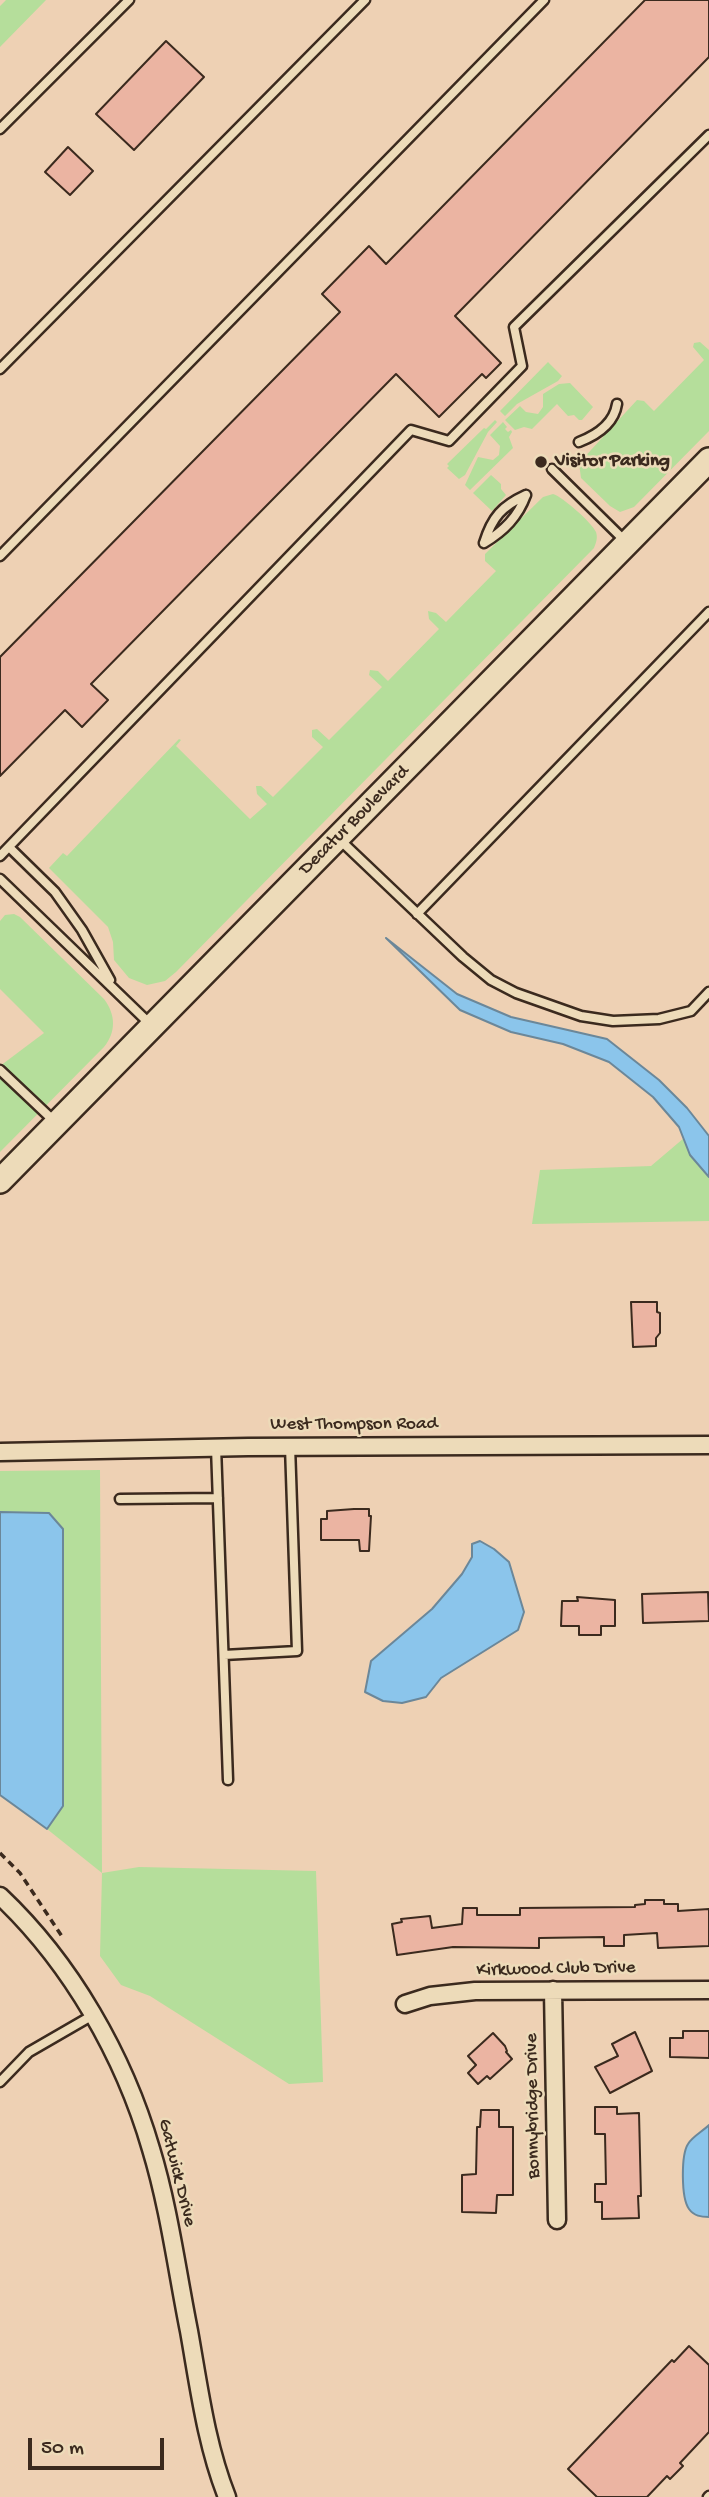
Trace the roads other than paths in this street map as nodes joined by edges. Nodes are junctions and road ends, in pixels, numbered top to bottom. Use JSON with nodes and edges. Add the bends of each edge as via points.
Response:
{"nodes":[{"id":1,"x":129,"y":0,"type":"edge"},
{"id":2,"x":365,"y":0,"type":"edge"},
{"id":3,"x":544,"y":0,"type":"edge"},
{"id":4,"x":0,"y":129,"type":"edge"},
{"id":5,"x":709,"y":135,"type":"edge"},
{"id":6,"x":0,"y":369,"type":"edge"},
{"id":7,"x":617,"y":404,"type":"dead end"},
{"id":8,"x":579,"y":442,"type":"dead end"},
{"id":9,"x":709,"y":460,"type":"edge"},
{"id":10,"x":552,"y":469,"type":"dead end"},
{"id":11,"x":484,"y":543,"type":"joint"},
{"id":12,"x":628,"y":543,"type":"junction"},
{"id":13,"x":0,"y":556,"type":"edge"},
{"id":14,"x":709,"y":612,"type":"edge"},
{"id":15,"x":338,"y":838,"type":"junction"},
{"id":16,"x":9,"y":848,"type":"junction"},
{"id":17,"x":0,"y":856,"type":"edge"},
{"id":18,"x":0,"y":879,"type":"edge"},
{"id":19,"x":417,"y":914,"type":"junction"},
{"id":20,"x":114,"y":989,"type":"junction"},
{"id":21,"x":709,"y":992,"type":"edge"},
{"id":22,"x":152,"y":1026,"type":"junction"},
{"id":23,"x":0,"y":1070,"type":"edge"},
{"id":24,"x":57,"y":1124,"type":"junction"},
{"id":25,"x":0,"y":1181,"type":"edge"},
{"id":26,"x":709,"y":1445,"type":"edge"},
{"id":27,"x":290,"y":1446,"type":"junction"},
{"id":28,"x":216,"y":1447,"type":"junction"},
{"id":29,"x":0,"y":1452,"type":"edge"},
{"id":30,"x":120,"y":1499,"type":"dead end"},
{"id":31,"x":218,"y":1499,"type":"junction"},
{"id":32,"x":223,"y":1654,"type":"junction"},
{"id":33,"x":228,"y":1780,"type":"dead end"},
{"id":34,"x":0,"y":1896,"type":"edge"},
{"id":35,"x":553,"y":1990,"type":"junction"},
{"id":36,"x":709,"y":1990,"type":"edge"},
{"id":37,"x":405,"y":2004,"type":"dead end"},
{"id":38,"x":93,"y":2015,"type":"junction"},
{"id":39,"x":0,"y":2082,"type":"edge"},
{"id":40,"x":557,"y":2220,"type":"dead end"},
{"id":41,"x":227,"y":2497,"type":"edge"}],
"edges":[{"from":1,"to":4,"type":"lane"},
{"from":2,"to":6,"type":"lane"},
{"from":3,"to":13,"type":"lane"},
{"from":5,"to":16,"type":"lane","via":[[514,327],[522,366],[449,441],[411,430]]},
{"from":7,"to":8,"type":"lane","via":[[615,415],[596,435]]},
{"from":9,"to":12,"type":"street","name":"Decatur Boulevard"},
{"from":10,"to":12,"type":"lane"},
{"from":11,"to":11,"type":"lane","via":[[520,512],[526,495],[491,522]]},
{"from":12,"to":15,"type":"street","name":"Decatur Boulevard"},
{"from":14,"to":19,"type":"lane"},
{"from":15,"to":19,"type":"lane"},
{"from":15,"to":22,"type":"street","name":"Decatur Boulevard"},
{"from":16,"to":17,"type":"lane"},
{"from":16,"to":20,"type":"lane","via":[[55,892]]},
{"from":18,"to":20,"type":"lane"},
{"from":19,"to":21,"type":"lane","via":[[491,980],[581,1016],[613,1021],[659,1019],[691,1011]]},
{"from":20,"to":22,"type":"lane"},
{"from":22,"to":24,"type":"street","name":"Decatur Boulevard"},
{"from":23,"to":24,"type":"lane"},
{"from":24,"to":25,"type":"street","name":"Decatur Boulevard"},
{"from":26,"to":27,"type":"street","name":"West Thompson Road"},
{"from":27,"to":28,"type":"street","name":"West Thompson Road"},
{"from":27,"to":32,"type":"lane","via":[[297,1651]]},
{"from":28,"to":29,"type":"street","name":"West Thompson Road"},
{"from":28,"to":31,"type":"lane"},
{"from":30,"to":31,"type":"lane"},
{"from":31,"to":32,"type":"lane"},
{"from":32,"to":33,"type":"lane"},
{"from":34,"to":38,"type":"street","name":"Gatwick Drive","via":[[59,1964]]},
{"from":35,"to":36,"type":"street","name":"Kirkwood Club Drive"},
{"from":35,"to":37,"type":"street","name":"Kirkwood Club Drive","via":[[446,1994]]},
{"from":35,"to":40,"type":"street","name":"Bonnybridge Drive"},
{"from":38,"to":39,"type":"lane","via":[[29,2052]]},
{"from":38,"to":41,"type":"street","name":"Gatwick Drive","via":[[127,2081],[156,2164],[207,2430]]}]}
